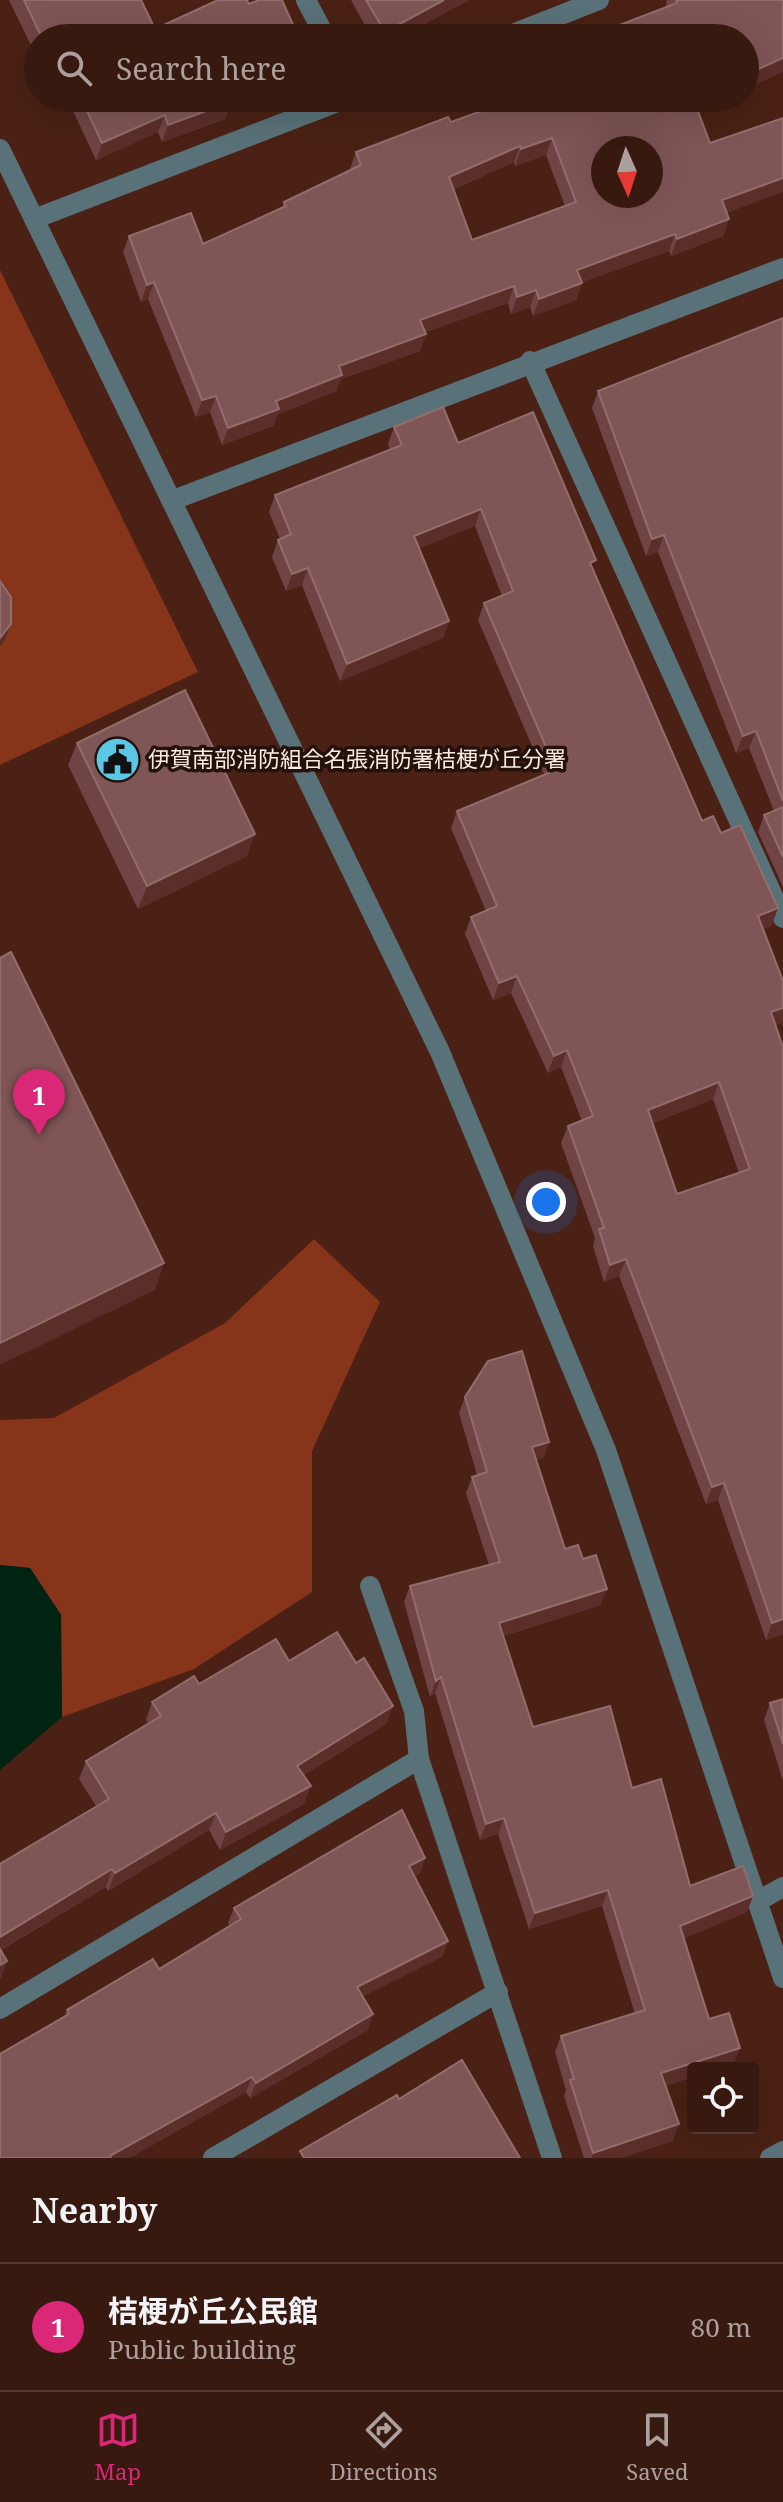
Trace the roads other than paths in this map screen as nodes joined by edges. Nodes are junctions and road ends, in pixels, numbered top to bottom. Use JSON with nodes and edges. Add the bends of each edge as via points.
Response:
{"nodes":[{"id":1,"x":306,"y":0,"type":"edge"},
{"id":2,"x":599,"y":0,"type":"edge"},
{"id":3,"x":319,"y":24,"type":"edge"},
{"id":4,"x":538,"y":24,"type":"edge"},
{"id":5,"x":312,"y":112,"type":"edge"},
{"id":6,"x":0,"y":149,"type":"edge"},
{"id":7,"x":34,"y":219,"type":"junction"},
{"id":8,"x":783,"y":268,"type":"edge"},
{"id":9,"x":530,"y":361,"type":"junction"},
{"id":10,"x":173,"y":500,"type":"junction"},
{"id":11,"x":783,"y":918,"type":"edge"},
{"id":12,"x":370,"y":1586,"type":"dead end"},
{"id":13,"x":419,"y":1759,"type":"junction"},
{"id":14,"x":783,"y":1887,"type":"edge"},
{"id":15,"x":758,"y":1901,"type":"junction"},
{"id":16,"x":783,"y":1978,"type":"edge"},
{"id":17,"x":498,"y":1992,"type":"junction"},
{"id":18,"x":0,"y":2009,"type":"edge"},
{"id":19,"x":783,"y":2151,"type":"edge"},
{"id":20,"x":213,"y":2158,"type":"edge"},
{"id":21,"x":552,"y":2158,"type":"edge"},
{"id":22,"x":770,"y":2158,"type":"edge"}],
"edges":[{"from":1,"to":3,"type":"street"},
{"from":2,"to":4,"type":"street"},
{"from":5,"to":7,"type":"street"},
{"from":6,"to":7,"type":"street"},
{"from":7,"to":10,"type":"street"},
{"from":8,"to":9,"type":"street"},
{"from":9,"to":10,"type":"street"},
{"from":9,"to":11,"type":"street"},
{"from":10,"to":15,"type":"street","via":[[471,1126],[606,1450]]},
{"from":12,"to":13,"type":"street","via":[[414,1711]]},
{"from":13,"to":17,"type":"street"},
{"from":13,"to":18,"type":"street"},
{"from":14,"to":15,"type":"street"},
{"from":15,"to":16,"type":"street"},
{"from":17,"to":20,"type":"street"},
{"from":17,"to":21,"type":"street"},
{"from":19,"to":22,"type":"street"}]}
